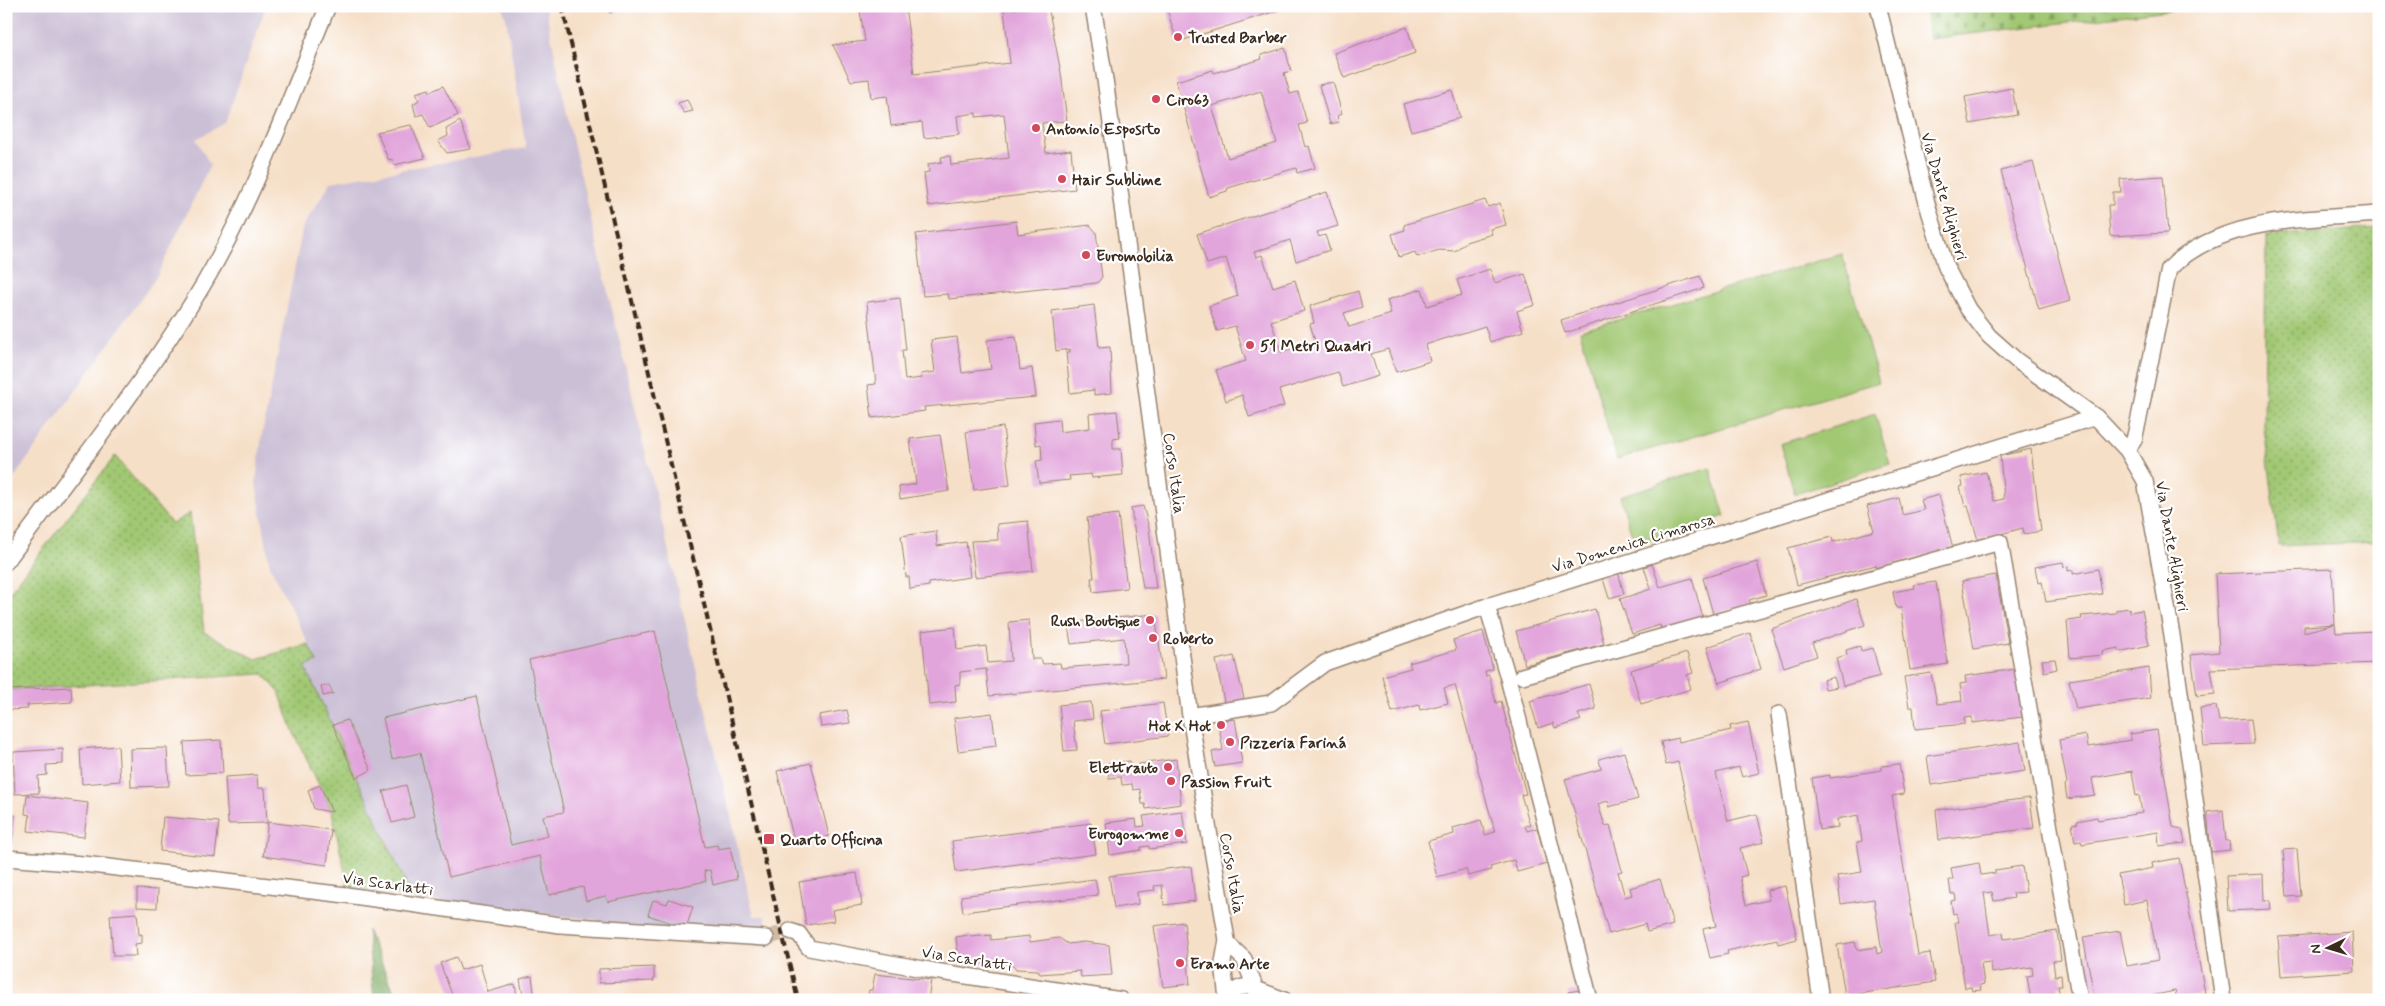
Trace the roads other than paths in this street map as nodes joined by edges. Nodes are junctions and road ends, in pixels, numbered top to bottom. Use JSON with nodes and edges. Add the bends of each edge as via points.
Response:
{"nodes":[{"id":1,"x":328,"y":6,"type":"edge"},
{"id":2,"x":1093,"y":6,"type":"edge"},
{"id":3,"x":1878,"y":6,"type":"edge"},
{"id":4,"x":2379,"y":214,"type":"edge"},
{"id":5,"x":2096,"y":417,"type":"junction"},
{"id":6,"x":2127,"y":450,"type":"junction"},
{"id":7,"x":6,"y":562,"type":"edge"},
{"id":8,"x":1487,"y":606,"type":"junction"},
{"id":9,"x":1522,"y":676,"type":"dead end"},
{"id":10,"x":1779,"y":714,"type":"dead end"},
{"id":11,"x":1190,"y":716,"type":"junction"},
{"id":12,"x":6,"y":858,"type":"edge"},
{"id":13,"x":790,"y":931,"type":"dead end"},
{"id":14,"x":766,"y":938,"type":"tunnel mouth"},
{"id":15,"x":1227,"y":943,"type":"junction"},
{"id":16,"x":1261,"y":993,"type":"edge"},
{"id":17,"x":1121,"y":1000,"type":"edge"},
{"id":18,"x":1227,"y":1000,"type":"edge"},
{"id":19,"x":1284,"y":1000,"type":"edge"},
{"id":20,"x":1590,"y":1000,"type":"edge"},
{"id":21,"x":1821,"y":1000,"type":"edge"},
{"id":22,"x":2080,"y":1000,"type":"edge"},
{"id":23,"x":2223,"y":1000,"type":"edge"}],
"edges":[{"from":1,"to":7,"type":"street","via":[[262,168],[198,292],[142,378]]},
{"from":2,"to":11,"type":"street","name":"Corso Italia"},
{"from":3,"to":5,"type":"street","name":"Via Dante Alighieri","via":[[1946,267],[1989,336],[2016,360]]},
{"from":4,"to":6,"type":"street","via":[[2256,225],[2222,236],[2180,259],[2170,269],[2134,440]]},
{"from":5,"to":6,"type":"street","name":"Via Dante Alighieri"},
{"from":5,"to":8,"type":"street","name":"Via Domenica Cimarosa"},
{"from":6,"to":23,"type":"street","name":"Via Dante Alighieri","via":[[2145,481],[2172,635]]},
{"from":8,"to":11,"type":"street","name":"Via Domenica Cimarosa","via":[[1325,663],[1272,703]]},
{"from":8,"to":20,"type":"street"},
{"from":9,"to":22,"type":"street","via":[[2000,542]]},
{"from":10,"to":21,"type":"street"},
{"from":11,"to":15,"type":"street","name":"Corso Italia"},
{"from":12,"to":14,"type":"street","name":"Via Scarlatti","via":[[346,895],[560,925]]},
{"from":13,"to":17,"type":"street","name":"Via Scarlatti","via":[[799,934],[809,948],[934,972]]},
{"from":15,"to":16,"type":"street","via":[[1244,959]]},
{"from":15,"to":18,"type":"street","name":"Corso Italia","via":[[1223,962]]},
{"from":16,"to":18,"type":"street","via":[[1248,986],[1235,989]]},
{"from":16,"to":19,"type":"street"}]}
